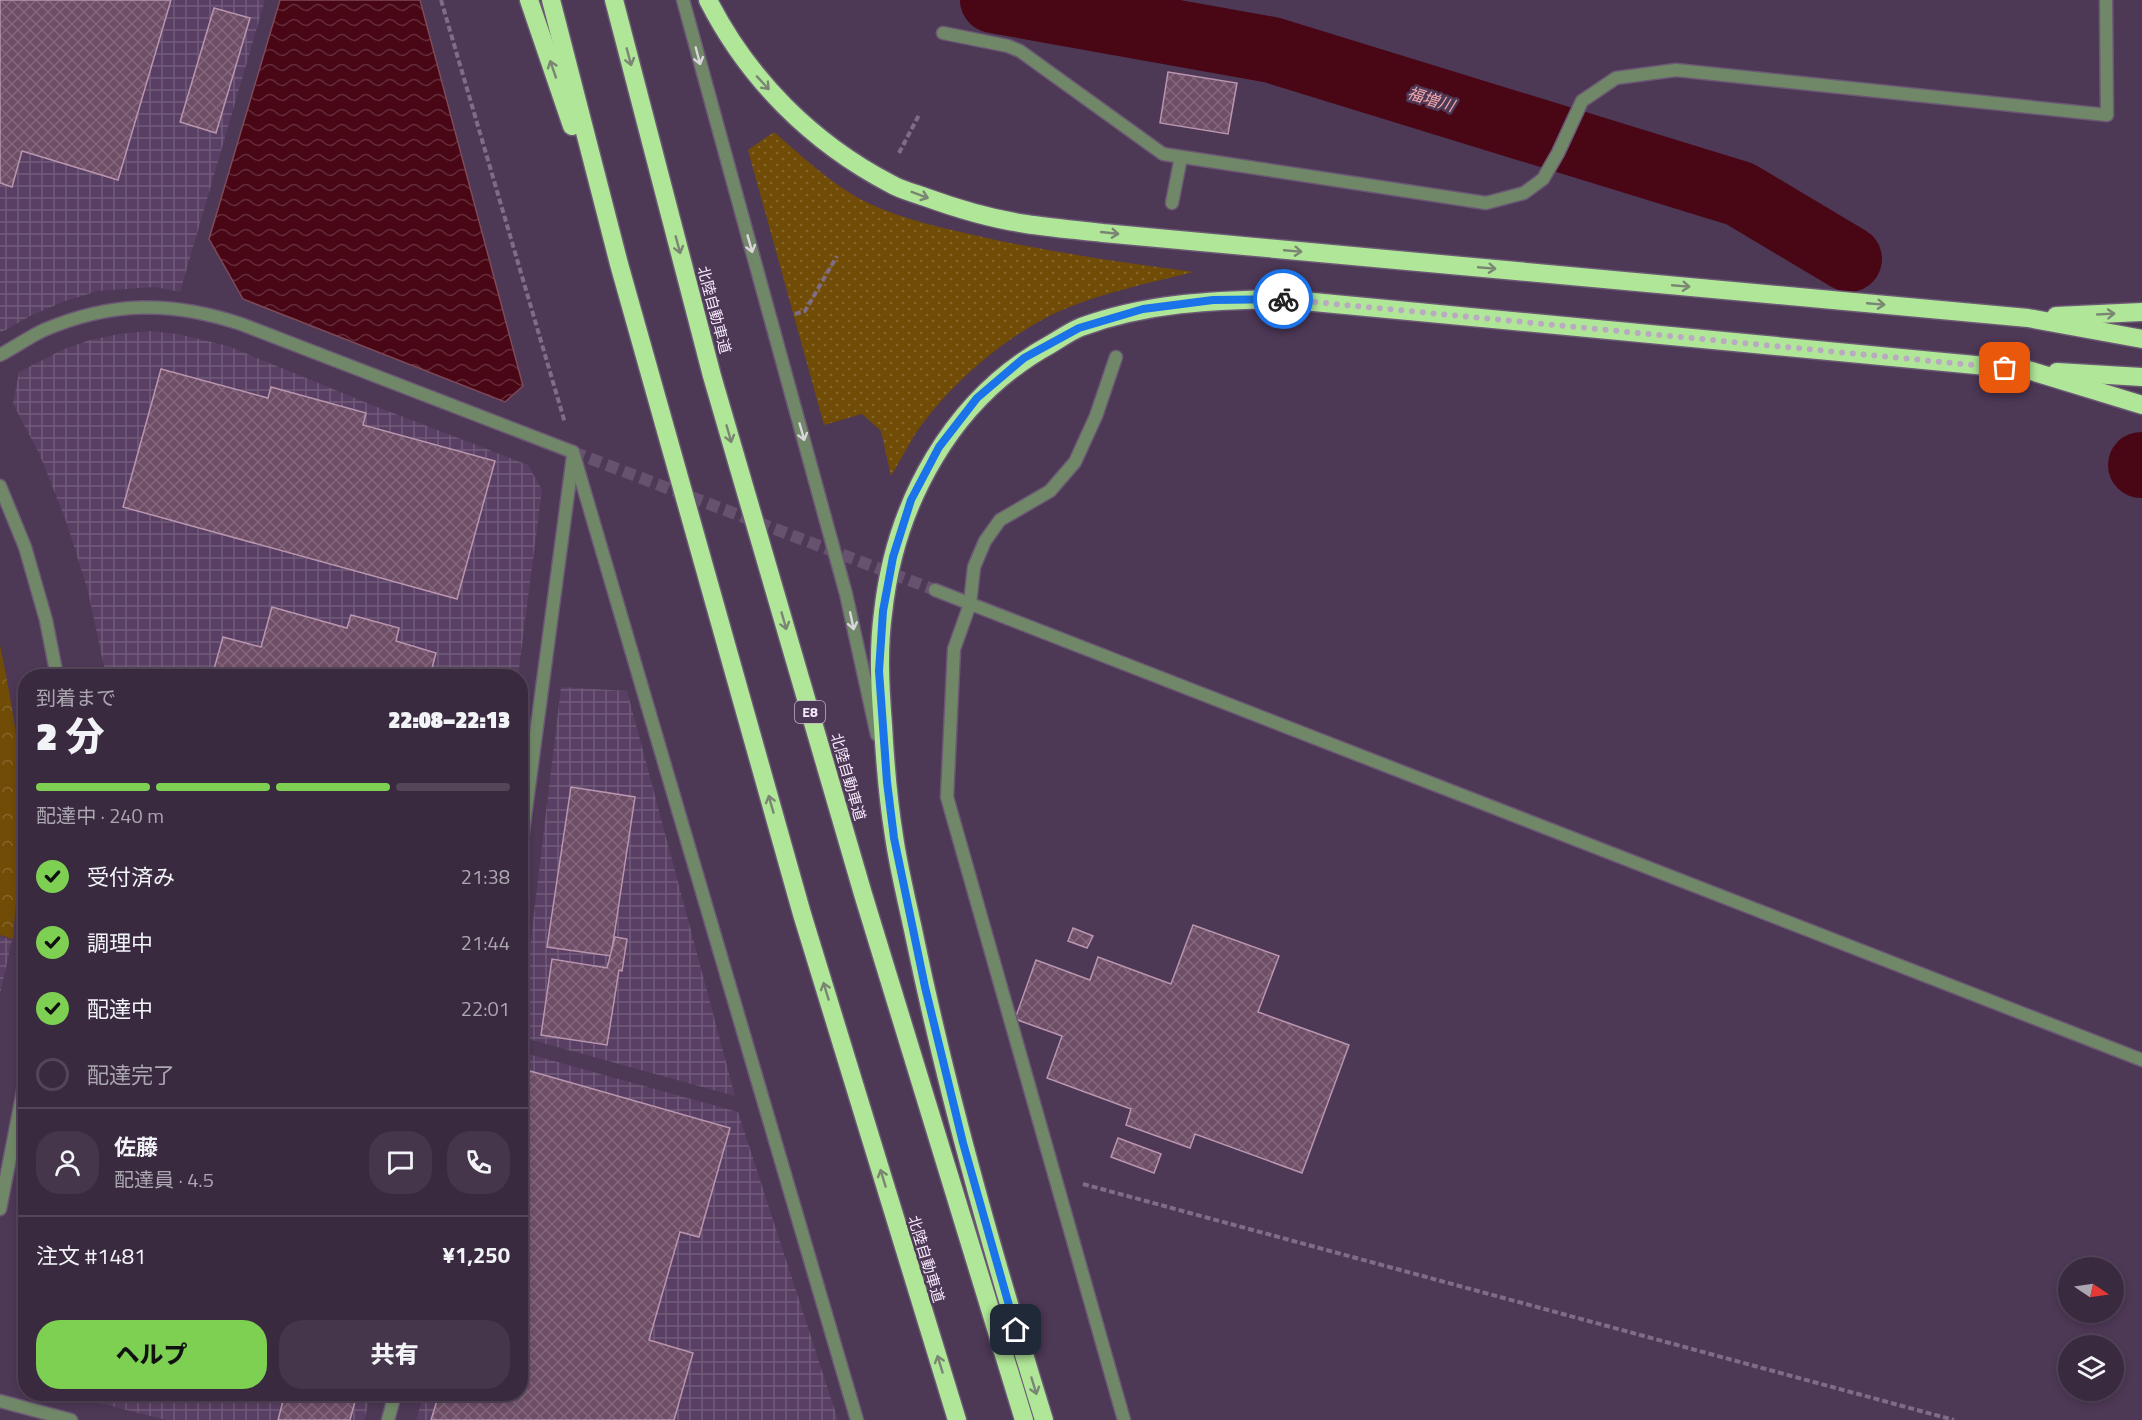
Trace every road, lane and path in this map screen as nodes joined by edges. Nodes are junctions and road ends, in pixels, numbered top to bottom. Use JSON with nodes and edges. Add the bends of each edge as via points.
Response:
{"nodes":[{"id":1,"x":441,"y":0,"type":"edge"},
{"id":2,"x":529,"y":0,"type":"edge"},
{"id":3,"x":551,"y":0,"type":"edge"},
{"id":4,"x":614,"y":0,"type":"edge"},
{"id":5,"x":682,"y":0,"type":"edge"},
{"id":6,"x":708,"y":0,"type":"edge"},
{"id":7,"x":2106,"y":0,"type":"edge"},
{"id":8,"x":943,"y":33,"type":"dead end"},
{"id":9,"x":920,"y":113,"type":"dead end"},
{"id":10,"x":899,"y":153,"type":"dead end"},
{"id":11,"x":1181,"y":157,"type":"junction"},
{"id":12,"x":1172,"y":203,"type":"dead end"},
{"id":13,"x":837,"y":256,"type":"dead end"},
{"id":14,"x":619,"y":264,"type":"junction"},
{"id":15,"x":2142,"y":312,"type":"edge"},
{"id":16,"x":792,"y":315,"type":"dead end"},
{"id":17,"x":2028,"y":318,"type":"junction"},
{"id":18,"x":2142,"y":339,"type":"edge"},
{"id":19,"x":0,"y":355,"type":"edge"},
{"id":20,"x":1116,"y":357,"type":"dead end"},
{"id":21,"x":2028,"y":370,"type":"junction"},
{"id":22,"x":2142,"y":377,"type":"edge"},
{"id":23,"x":2142,"y":405,"type":"edge"},
{"id":24,"x":573,"y":452,"type":"junction"},
{"id":25,"x":0,"y":486,"type":"edge"},
{"id":26,"x":935,"y":590,"type":"tunnel mouth"},
{"id":27,"x":970,"y":604,"type":"junction"},
{"id":28,"x":56,"y":669,"type":"edge"},
{"id":29,"x":887,"y":782,"type":"junction"},
{"id":30,"x":528,"y":793,"type":"edge"},
{"id":31,"x":2142,"y":1060,"type":"edge"},
{"id":32,"x":18,"y":1117,"type":"edge"},
{"id":33,"x":1054,"y":1176,"type":"junction"},
{"id":34,"x":0,"y":1209,"type":"edge"},
{"id":35,"x":0,"y":1401,"type":"edge"},
{"id":36,"x":393,"y":1401,"type":"edge"},
{"id":37,"x":71,"y":1420,"type":"edge"},
{"id":38,"x":388,"y":1420,"type":"edge"},
{"id":39,"x":857,"y":1420,"type":"edge"},
{"id":40,"x":957,"y":1420,"type":"edge"},
{"id":41,"x":1024,"y":1420,"type":"edge"},
{"id":42,"x":1044,"y":1420,"type":"edge"},
{"id":43,"x":1124,"y":1420,"type":"edge"},
{"id":44,"x":1954,"y":1420,"type":"edge"}],
"edges":[{"from":1,"to":24,"type":"path"},
{"from":14,"to":2,"type":"highway","one_way":true},
{"from":3,"to":14,"type":"highway","name":"北陸自動車道"},
{"from":4,"to":41,"type":"highway","name":"北陸自動車道","number":"E8","one_way":true,"via":[[712,376],[863,894]]},
{"from":5,"to":29,"type":"street","one_way":true,"via":[[846,594]]},
{"from":6,"to":17,"type":"highway","one_way":true,"via":[[752,72],[794,116],[840,154],[893,185],[960,210],[1026,224],[1103,233]]},
{"from":7,"to":11,"type":"street","via":[[2108,116],[1676,70],[1616,78],[1582,101],[1543,179],[1524,193],[1486,203]]},
{"from":8,"to":11,"type":"street","via":[[1020,51],[1163,154]]},
{"from":9,"to":10,"type":"path"},
{"from":11,"to":12,"type":"street"},
{"from":13,"to":16,"type":"path","via":[[805,311]]},
{"from":40,"to":14,"type":"highway","name":"北陸自動車道","one_way":true,"via":[[802,914]]},
{"from":17,"to":15,"type":"highway","one_way":true},
{"from":17,"to":18,"type":"highway"},
{"from":19,"to":24,"type":"street","via":[[43,331],[85,316],[126,307],[184,309],[241,324]]},
{"from":20,"to":27,"type":"street","via":[[1075,462],[1050,491],[1000,520],[985,541],[974,567]]},
{"from":21,"to":22,"type":"highway"},
{"from":21,"to":23,"type":"highway"},
{"from":21,"to":29,"type":"highway","via":[[1282,299],[1213,300],[1143,309],[1079,328],[1024,358],[977,398],[939,447],[911,500],[893,557],[883,611],[879,671]]},
{"from":24,"to":30,"type":"street"},
{"from":24,"to":39,"type":"street"},
{"from":25,"to":28,"type":"street","via":[[25,548]]},
{"from":26,"to":27,"type":"street"},
{"from":27,"to":31,"type":"street"},
{"from":27,"to":33,"type":"street","via":[[954,649],[947,798]]},
{"from":29,"to":42,"type":"highway","one_way":true,"via":[[894,838],[925,987],[961,1132]]},
{"from":32,"to":34,"type":"street"},
{"from":33,"to":43,"type":"street"},
{"from":33,"to":44,"type":"path"},
{"from":35,"to":37,"type":"street"},
{"from":36,"to":38,"type":"street"}]}
